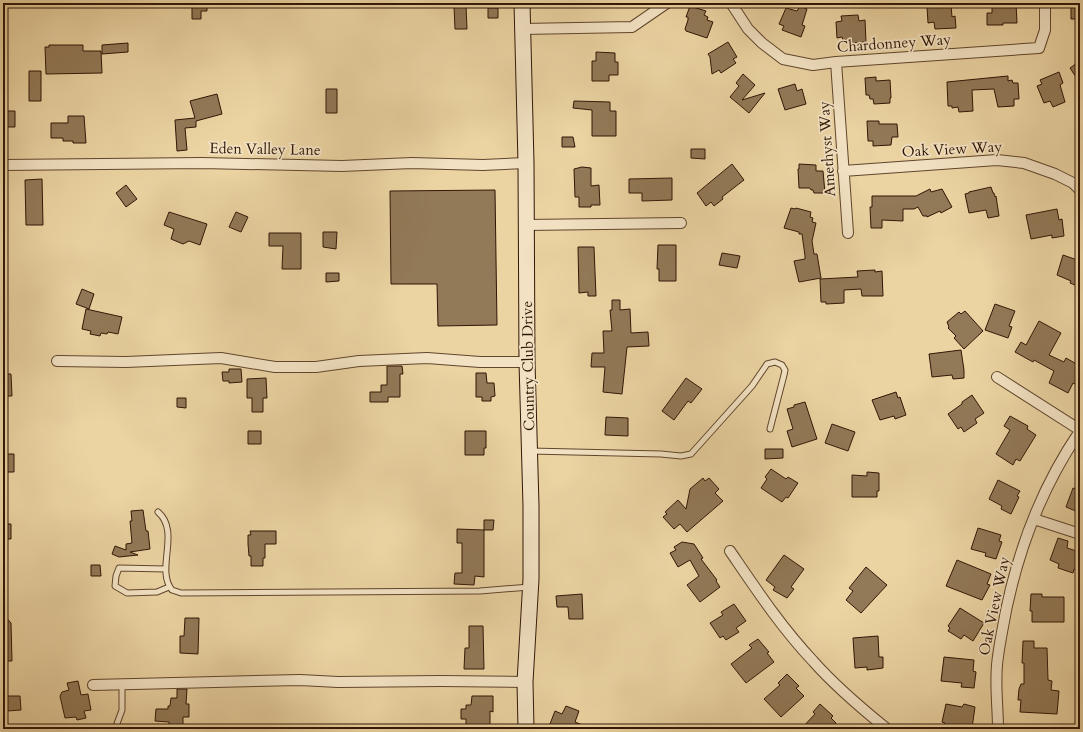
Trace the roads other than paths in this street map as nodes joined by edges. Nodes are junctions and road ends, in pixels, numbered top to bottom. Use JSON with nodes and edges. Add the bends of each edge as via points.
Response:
{"nodes":[{"id":1,"x":522,"y":3,"type":"edge"},
{"id":2,"x":667,"y":3,"type":"edge"},
{"id":3,"x":731,"y":3,"type":"edge"},
{"id":4,"x":1045,"y":3,"type":"edge"},
{"id":5,"x":522,"y":28,"type":"junction"},
{"id":6,"x":836,"y":62,"type":"junction"},
{"id":7,"x":526,"y":163,"type":"junction"},
{"id":8,"x":3,"y":165,"type":"edge"},
{"id":9,"x":843,"y":170,"type":"junction"},
{"id":10,"x":1080,"y":190,"type":"edge"},
{"id":11,"x":681,"y":224,"type":"dead end"},
{"id":12,"x":526,"y":225,"type":"junction"},
{"id":13,"x":848,"y":233,"type":"dead end"},
{"id":14,"x":57,"y":361,"type":"dead end"},
{"id":15,"x":527,"y":362,"type":"junction"},
{"id":16,"x":997,"y":377,"type":"dead end"},
{"id":17,"x":770,"y":428,"type":"dead end"},
{"id":18,"x":1080,"y":430,"type":"edge"},
{"id":19,"x":529,"y":451,"type":"junction"},
{"id":20,"x":158,"y":512,"type":"dead end"},
{"id":21,"x":1034,"y":519,"type":"junction"},
{"id":22,"x":1080,"y":534,"type":"edge"},
{"id":23,"x":730,"y":551,"type":"dead end"},
{"id":24,"x":166,"y":569,"type":"junction"},
{"id":25,"x":169,"y":587,"type":"junction"},
{"id":26,"x":531,"y":587,"type":"junction"},
{"id":27,"x":525,"y":682,"type":"junction"},
{"id":28,"x":122,"y":684,"type":"junction"},
{"id":29,"x":93,"y":685,"type":"dead end"},
{"id":30,"x":115,"y":729,"type":"edge"},
{"id":31,"x":526,"y":729,"type":"edge"},
{"id":32,"x":888,"y":729,"type":"edge"},
{"id":33,"x":998,"y":729,"type":"edge"}],
"edges":[{"from":1,"to":5,"type":"street","name":"Country Club Drive"},
{"from":2,"to":5,"type":"street","via":[[632,27]]},
{"from":3,"to":6,"type":"street","name":"Chardonney Way","via":[[748,29],[783,59],[813,65]]},
{"from":4,"to":6,"type":"street","name":"Chardonney Way","via":[[1045,30],[1039,48]]},
{"from":5,"to":7,"type":"street","name":"Country Club Drive"},
{"from":6,"to":9,"type":"street","name":"Amethyst Way"},
{"from":7,"to":8,"type":"street","name":"Eden Valley Lane","via":[[342,166],[202,163]]},
{"from":7,"to":12,"type":"street","name":"Country Club Drive"},
{"from":9,"to":10,"type":"street","name":"Oak View Way","via":[[997,160],[1024,163],[1055,174],[1073,183]]},
{"from":9,"to":13,"type":"street","name":"Amethyst Way"},
{"from":11,"to":12,"type":"street"},
{"from":12,"to":15,"type":"street","name":"Country Club Drive"},
{"from":14,"to":15,"type":"street","via":[[126,362],[221,358],[275,367],[316,367],[359,361],[427,358]]},
{"from":15,"to":19,"type":"street","name":"Country Club Drive"},
{"from":16,"to":18,"type":"street"},
{"from":17,"to":19,"type":"lane","via":[[785,370],[782,365],[775,362],[767,364],[752,386],[691,454],[681,456]]},
{"from":18,"to":21,"type":"street","name":"Oak View Way","via":[[1042,499]]},
{"from":19,"to":26,"type":"street","name":"Country Club Drive"},
{"from":20,"to":24,"type":"lane","via":[[166,521],[168,530]]},
{"from":21,"to":22,"type":"street"},
{"from":21,"to":33,"type":"street","name":"Oak View Way","via":[[1023,545],[1008,599],[997,665]]},
{"from":23,"to":32,"type":"street","via":[[768,608],[812,661],[852,700]]},
{"from":24,"to":25,"type":"lane"},
{"from":24,"to":25,"type":"lane","via":[[119,568],[116,586],[128,593],[157,592]]},
{"from":25,"to":26,"type":"lane","via":[[181,593],[480,591]]},
{"from":26,"to":27,"type":"street","name":"Country Club Drive"},
{"from":27,"to":28,"type":"street","via":[[300,680]]},
{"from":27,"to":31,"type":"street","name":"Country Club Drive"},
{"from":28,"to":29,"type":"street"},
{"from":28,"to":30,"type":"lane","via":[[122,710]]}]}
